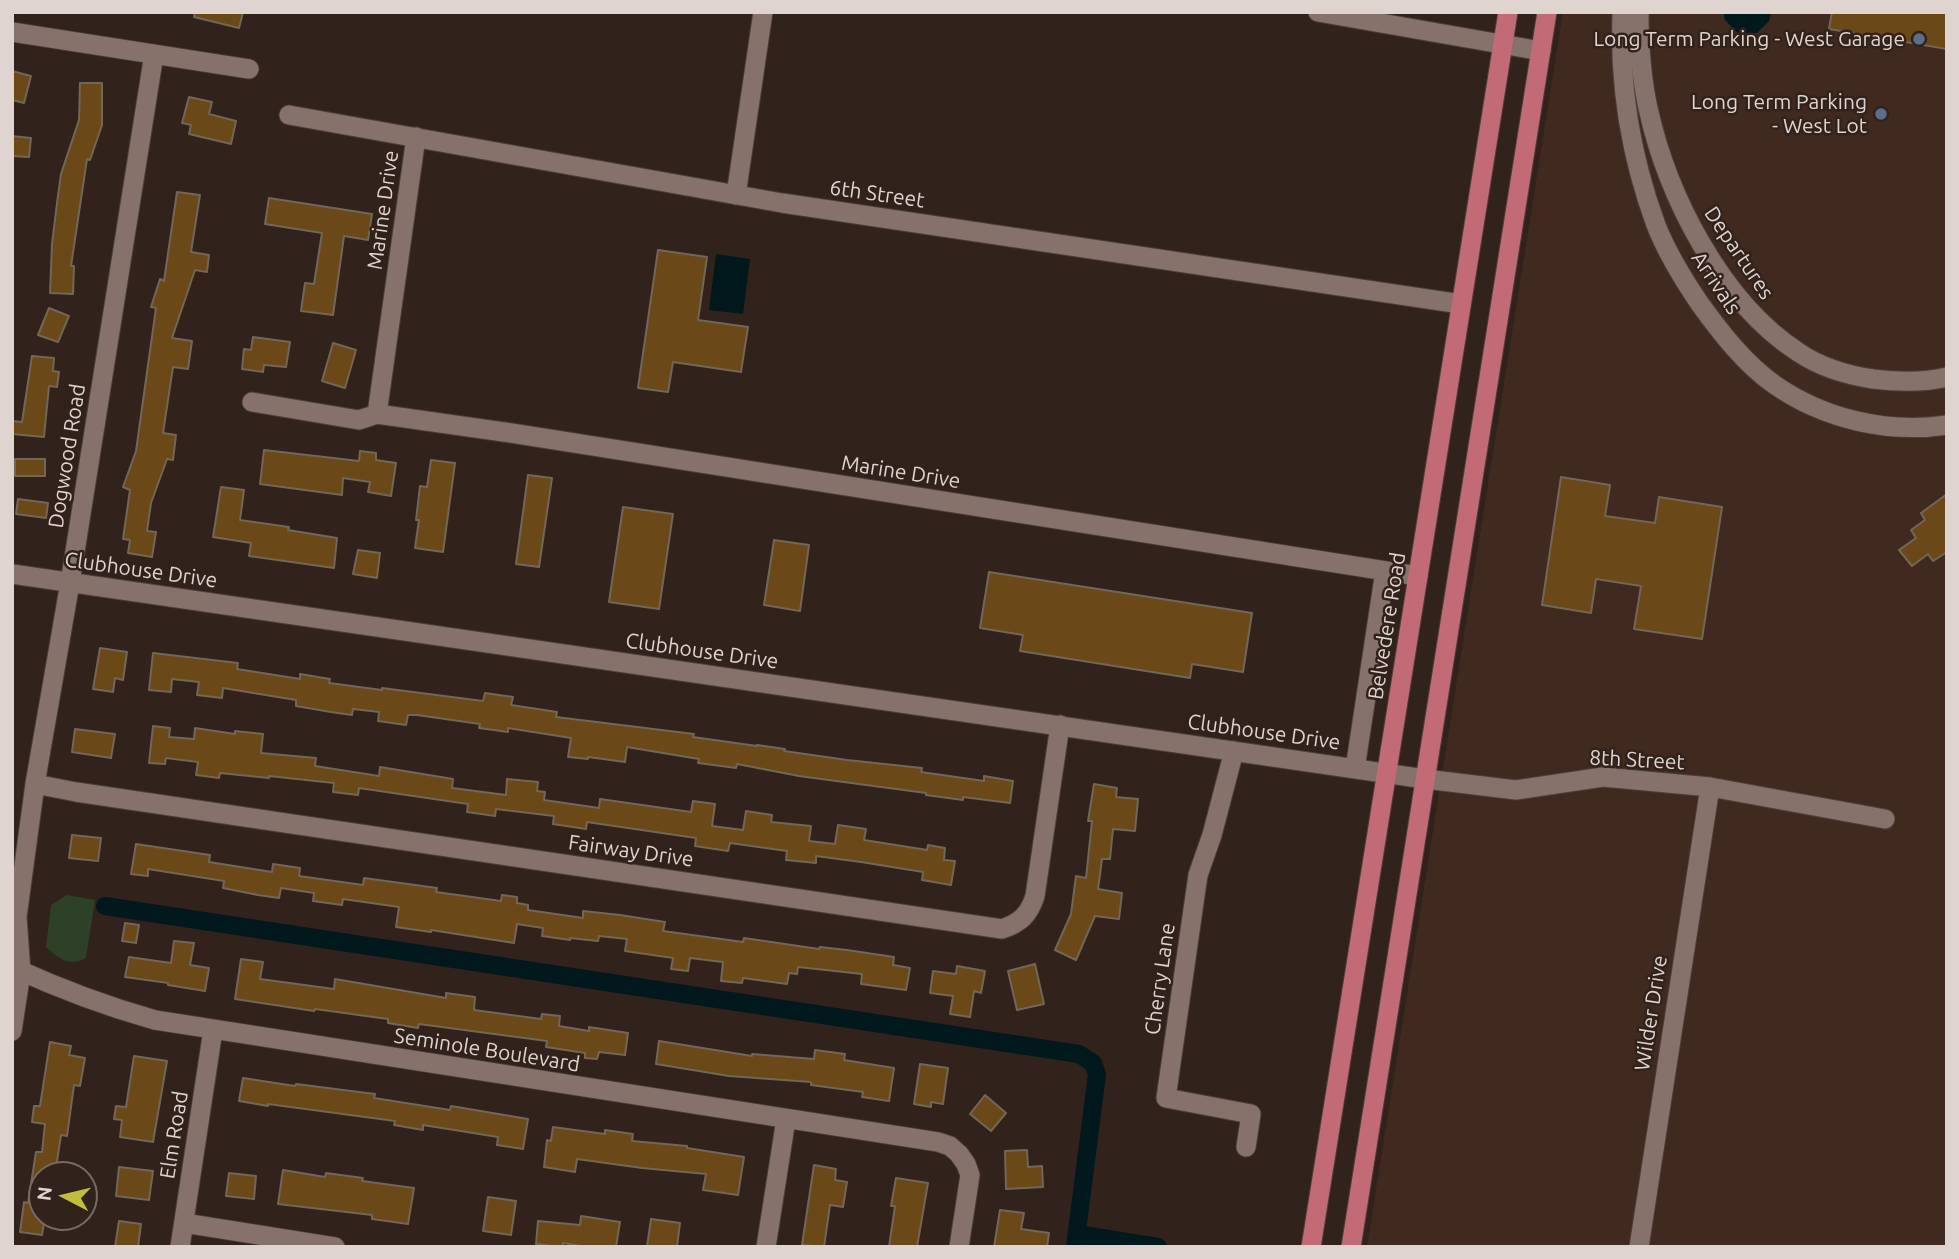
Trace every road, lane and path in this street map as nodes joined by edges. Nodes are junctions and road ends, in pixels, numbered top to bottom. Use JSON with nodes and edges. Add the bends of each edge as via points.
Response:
{"nodes":[{"id":1,"x":763,"y":12,"type":"edge"},
{"id":2,"x":1318,"y":12,"type":"edge"},
{"id":3,"x":1507,"y":12,"type":"edge"},
{"id":4,"x":1548,"y":12,"type":"edge"},
{"id":5,"x":1622,"y":12,"type":"edge"},
{"id":6,"x":1639,"y":12,"type":"edge"},
{"id":7,"x":12,"y":32,"type":"edge"},
{"id":8,"x":1502,"y":45,"type":"junction"},
{"id":9,"x":1541,"y":51,"type":"junction"},
{"id":10,"x":154,"y":54,"type":"junction"},
{"id":11,"x":248,"y":69,"type":"dead end"},
{"id":12,"x":289,"y":115,"type":"dead end"},
{"id":13,"x":416,"y":137,"type":"junction"},
{"id":14,"x":736,"y":195,"type":"junction"},
{"id":15,"x":1461,"y":304,"type":"junction"},
{"id":16,"x":1947,"y":377,"type":"edge"},
{"id":17,"x":252,"y":402,"type":"dead end"},
{"id":18,"x":377,"y":414,"type":"junction"},
{"id":19,"x":1947,"y":425,"type":"edge"},
{"id":20,"x":1385,"y":571,"type":"junction"},
{"id":21,"x":12,"y":574,"type":"edge"},
{"id":22,"x":1418,"y":576,"type":"junction"},
{"id":23,"x":70,"y":583,"type":"junction"},
{"id":24,"x":1060,"y":726,"type":"junction"},
{"id":25,"x":1234,"y":751,"type":"junction"},
{"id":26,"x":1355,"y":769,"type":"junction"},
{"id":27,"x":1386,"y":773,"type":"junction"},
{"id":28,"x":1426,"y":779,"type":"junction"},
{"id":29,"x":35,"y":784,"type":"junction"},
{"id":30,"x":1710,"y":787,"type":"junction"},
{"id":31,"x":1885,"y":819,"type":"dead end"},
{"id":32,"x":17,"y":970,"type":"edge"},
{"id":33,"x":12,"y":1031,"type":"edge"},
{"id":34,"x":213,"y":1031,"type":"junction"},
{"id":35,"x":786,"y":1119,"type":"junction"},
{"id":36,"x":1246,"y":1147,"type":"dead end"},
{"id":37,"x":184,"y":1223,"type":"junction"},
{"id":38,"x":180,"y":1247,"type":"edge"},
{"id":39,"x":335,"y":1247,"type":"edge"},
{"id":40,"x":766,"y":1247,"type":"edge"},
{"id":41,"x":959,"y":1247,"type":"edge"},
{"id":42,"x":1311,"y":1247,"type":"edge"},
{"id":43,"x":1351,"y":1247,"type":"edge"},
{"id":44,"x":1639,"y":1247,"type":"edge"}],
"edges":[{"from":1,"to":14,"type":"street"},
{"from":2,"to":8,"type":"street"},
{"from":3,"to":8,"type":"main road","name":"Belvedere Road"},
{"from":4,"to":9,"type":"main road"},
{"from":5,"to":19,"type":"street","name":"Arrivals","via":[[1624,93],[1647,197],[1671,258],[1727,339],[1773,384],[1828,412],[1884,425]]},
{"from":6,"to":16,"type":"street","name":"Departures","via":[[1642,76],[1663,161],[1686,217],[1755,317],[1800,354],[1846,373],[1914,382]]},
{"from":7,"to":10,"type":"street"},
{"from":8,"to":9,"type":"street"},
{"from":8,"to":15,"type":"main road","name":"Belvedere Road"},
{"from":9,"to":28,"type":"main road"},
{"from":10,"to":11,"type":"street"},
{"from":10,"to":23,"type":"street","name":"Dogwood Road"},
{"from":12,"to":13,"type":"street","name":"6th Street"},
{"from":13,"to":14,"type":"street","name":"6th Street"},
{"from":13,"to":18,"type":"street","name":"Marine Drive"},
{"from":14,"to":15,"type":"street","name":"6th Street"},
{"from":15,"to":22,"type":"main road","name":"Belvedere Road"},
{"from":17,"to":18,"type":"street","name":"Marine Drive","via":[[359,420]]},
{"from":18,"to":20,"type":"street","name":"Marine Drive"},
{"from":20,"to":22,"type":"street","name":"Marine Drive"},
{"from":20,"to":26,"type":"street"},
{"from":21,"to":23,"type":"street","name":"Clubhouse Drive"},
{"from":22,"to":27,"type":"main road","name":"Belvedere Road"},
{"from":23,"to":24,"type":"street","name":"Clubhouse Drive"},
{"from":23,"to":29,"type":"street","name":"Dogwood Road"},
{"from":24,"to":25,"type":"street","name":"Clubhouse Drive"},
{"from":24,"to":29,"type":"street","name":"Fairway Drive","via":[[1035,897],[1024,918],[1002,929]]},
{"from":25,"to":26,"type":"street","name":"Clubhouse Drive"},
{"from":25,"to":36,"type":"street","name":"Cherry Lane","via":[[1198,875],[1166,1098],[1251,1114]]},
{"from":26,"to":27,"type":"street","name":"Clubhouse Drive"},
{"from":27,"to":28,"type":"street","name":"8th Street"},
{"from":27,"to":42,"type":"main road","name":"Belvedere Road"},
{"from":28,"to":30,"type":"street","name":"8th Street","via":[[1516,790],[1603,777]]},
{"from":28,"to":43,"type":"main road"},
{"from":29,"to":32,"type":"street","name":"Dogwood Road","via":[[18,917]]},
{"from":30,"to":31,"type":"street","name":"8th Street"},
{"from":30,"to":44,"type":"street","name":"Wilder Drive"},
{"from":32,"to":33,"type":"street","name":"Dogwood Road"},
{"from":32,"to":34,"type":"street","name":"Seminole Boulevard","via":[[106,1006]]},
{"from":34,"to":35,"type":"street","name":"Seminole Boulevard"},
{"from":34,"to":37,"type":"street","name":"Elm Road"},
{"from":35,"to":40,"type":"street"},
{"from":35,"to":41,"type":"street","name":"Seminole Boulevard","via":[[950,1146],[960,1154],[970,1175]]},
{"from":37,"to":38,"type":"street","name":"Elm Road"},
{"from":37,"to":39,"type":"street"}]}
